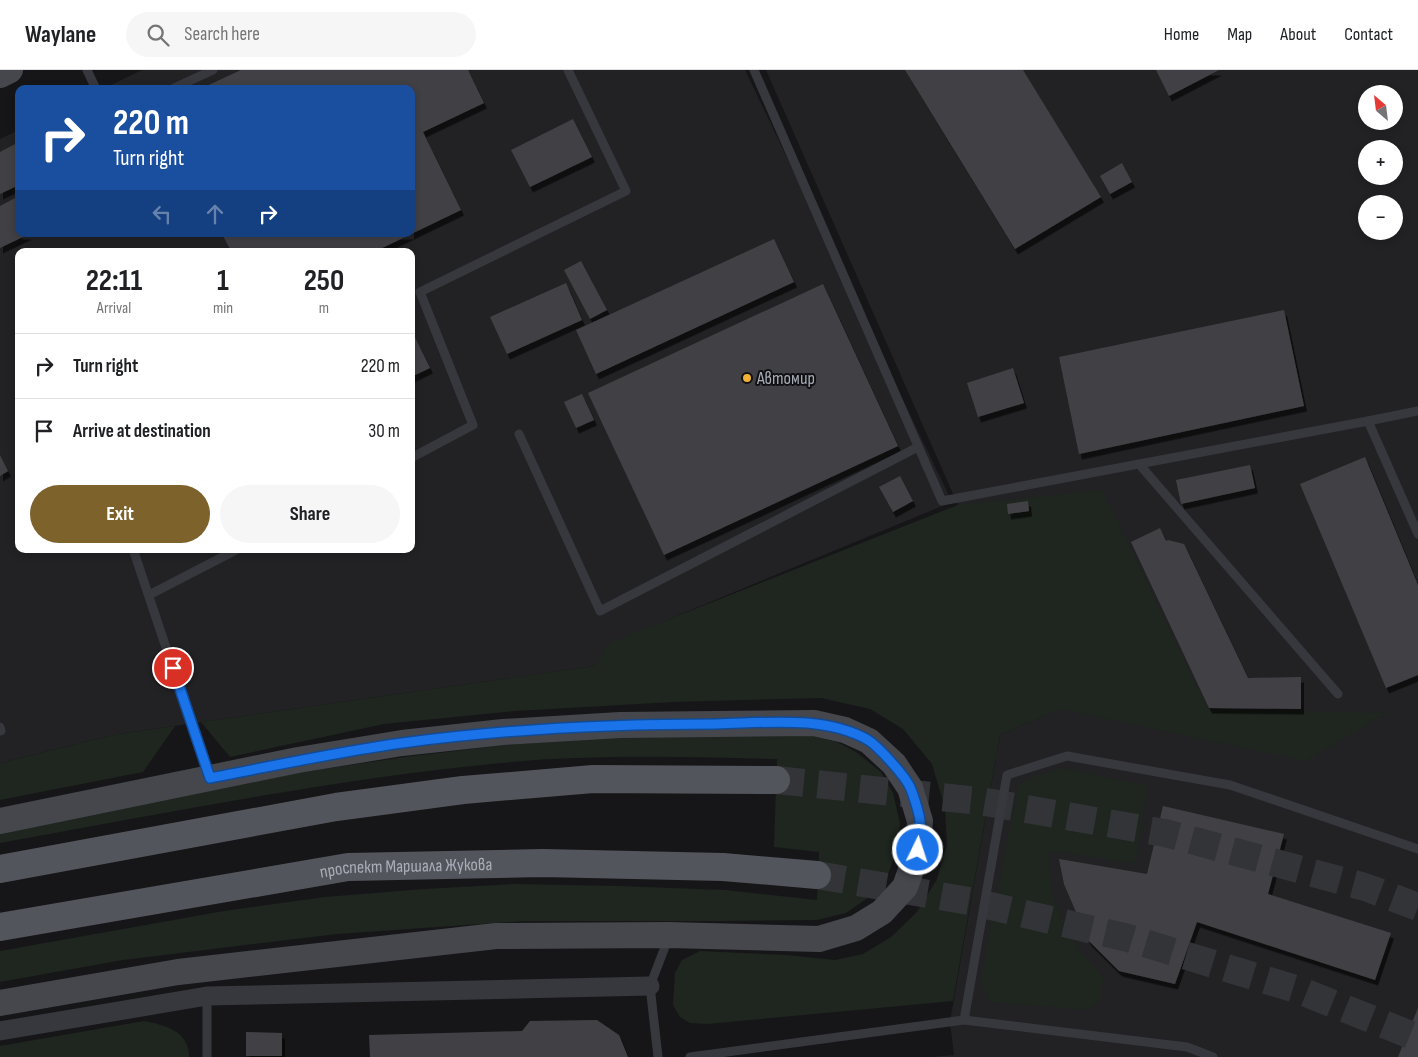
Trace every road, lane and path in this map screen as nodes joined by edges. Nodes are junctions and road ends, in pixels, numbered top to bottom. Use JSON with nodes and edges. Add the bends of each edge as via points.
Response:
{"nodes":[{"id":1,"x":10,"y":70,"type":"edge"},
{"id":2,"x":87,"y":70,"type":"edge"},
{"id":3,"x":213,"y":70,"type":"edge"},
{"id":4,"x":568,"y":70,"type":"edge"},
{"id":5,"x":754,"y":70,"type":"edge"},
{"id":6,"x":0,"y":75,"type":"edge"},
{"id":7,"x":94,"y":85,"type":"edge"},
{"id":8,"x":181,"y":85,"type":"edge"},
{"id":9,"x":1418,"y":411,"type":"edge"},
{"id":10,"x":1368,"y":422,"type":"junction"},
{"id":11,"x":519,"y":434,"type":"dead end"},
{"id":12,"x":918,"y":446,"type":"junction"},
{"id":13,"x":415,"y":456,"type":"edge"},
{"id":14,"x":1139,"y":464,"type":"junction"},
{"id":15,"x":1418,"y":534,"type":"edge"},
{"id":16,"x":134,"y":553,"type":"edge"},
{"id":17,"x":230,"y":553,"type":"edge"},
{"id":18,"x":148,"y":596,"type":"junction"},
{"id":19,"x":1338,"y":694,"type":"dead end"},
{"id":20,"x":210,"y":778,"type":"junction"},
{"id":21,"x":776,"y":780,"type":"tunnel mouth"},
{"id":22,"x":0,"y":821,"type":"edge"},
{"id":23,"x":1418,"y":849,"type":"edge"},
{"id":24,"x":0,"y":869,"type":"edge"},
{"id":25,"x":818,"y":875,"type":"tunnel mouth"},
{"id":26,"x":0,"y":926,"type":"edge"},
{"id":27,"x":669,"y":935,"type":"junction"},
{"id":28,"x":650,"y":986,"type":"junction"},
{"id":29,"x":208,"y":996,"type":"junction"},
{"id":30,"x":0,"y":1003,"type":"edge"},
{"id":31,"x":964,"y":1020,"type":"junction"},
{"id":32,"x":0,"y":1031,"type":"edge"},
{"id":33,"x":206,"y":1057,"type":"edge"},
{"id":34,"x":658,"y":1057,"type":"edge"},
{"id":35,"x":690,"y":1057,"type":"edge"},
{"id":36,"x":1212,"y":1057,"type":"edge"}],
"edges":[{"from":1,"to":6,"type":"main road"},
{"from":2,"to":7,"type":"lane"},
{"from":3,"to":8,"type":"lane"},
{"from":4,"to":13,"type":"lane","via":[[626,191],[420,292],[473,425]]},
{"from":5,"to":12,"type":"lane"},
{"from":9,"to":10,"type":"lane"},
{"from":10,"to":14,"type":"lane"},
{"from":10,"to":15,"type":"lane"},
{"from":11,"to":12,"type":"lane","via":[[600,610]]},
{"from":12,"to":14,"type":"lane","via":[[942,501]]},
{"from":14,"to":19,"type":"lane"},
{"from":16,"to":18,"type":"lane"},
{"from":17,"to":18,"type":"lane"},
{"from":18,"to":20,"type":"lane"},
{"from":20,"to":22,"type":"main road"},
{"from":20,"to":27,"type":"main road","via":[[402,743],[503,732],[620,725],[814,723],[845,730],[869,741],[894,764],[910,788],[920,822],[918,850],[905,887],[882,912],[856,928],[819,939]]},
{"from":21,"to":24,"type":"main road","via":[[592,779],[463,790],[336,807]]},
{"from":23,"to":31,"type":"lane","via":[[1230,786],[1067,756],[1007,775]]},
{"from":25,"to":26,"type":"main road","name":"проспект Маршала Жукова","via":[[723,867],[543,863],[348,867]]},
{"from":27,"to":28,"type":"lane"},
{"from":27,"to":30,"type":"main road","via":[[496,936],[178,972]]},
{"from":28,"to":29,"type":"street"},
{"from":28,"to":34,"type":"lane"},
{"from":29,"to":32,"type":"street"},
{"from":29,"to":33,"type":"lane"},
{"from":31,"to":35,"type":"lane"},
{"from":31,"to":36,"type":"lane","via":[[1187,1047]]}]}
